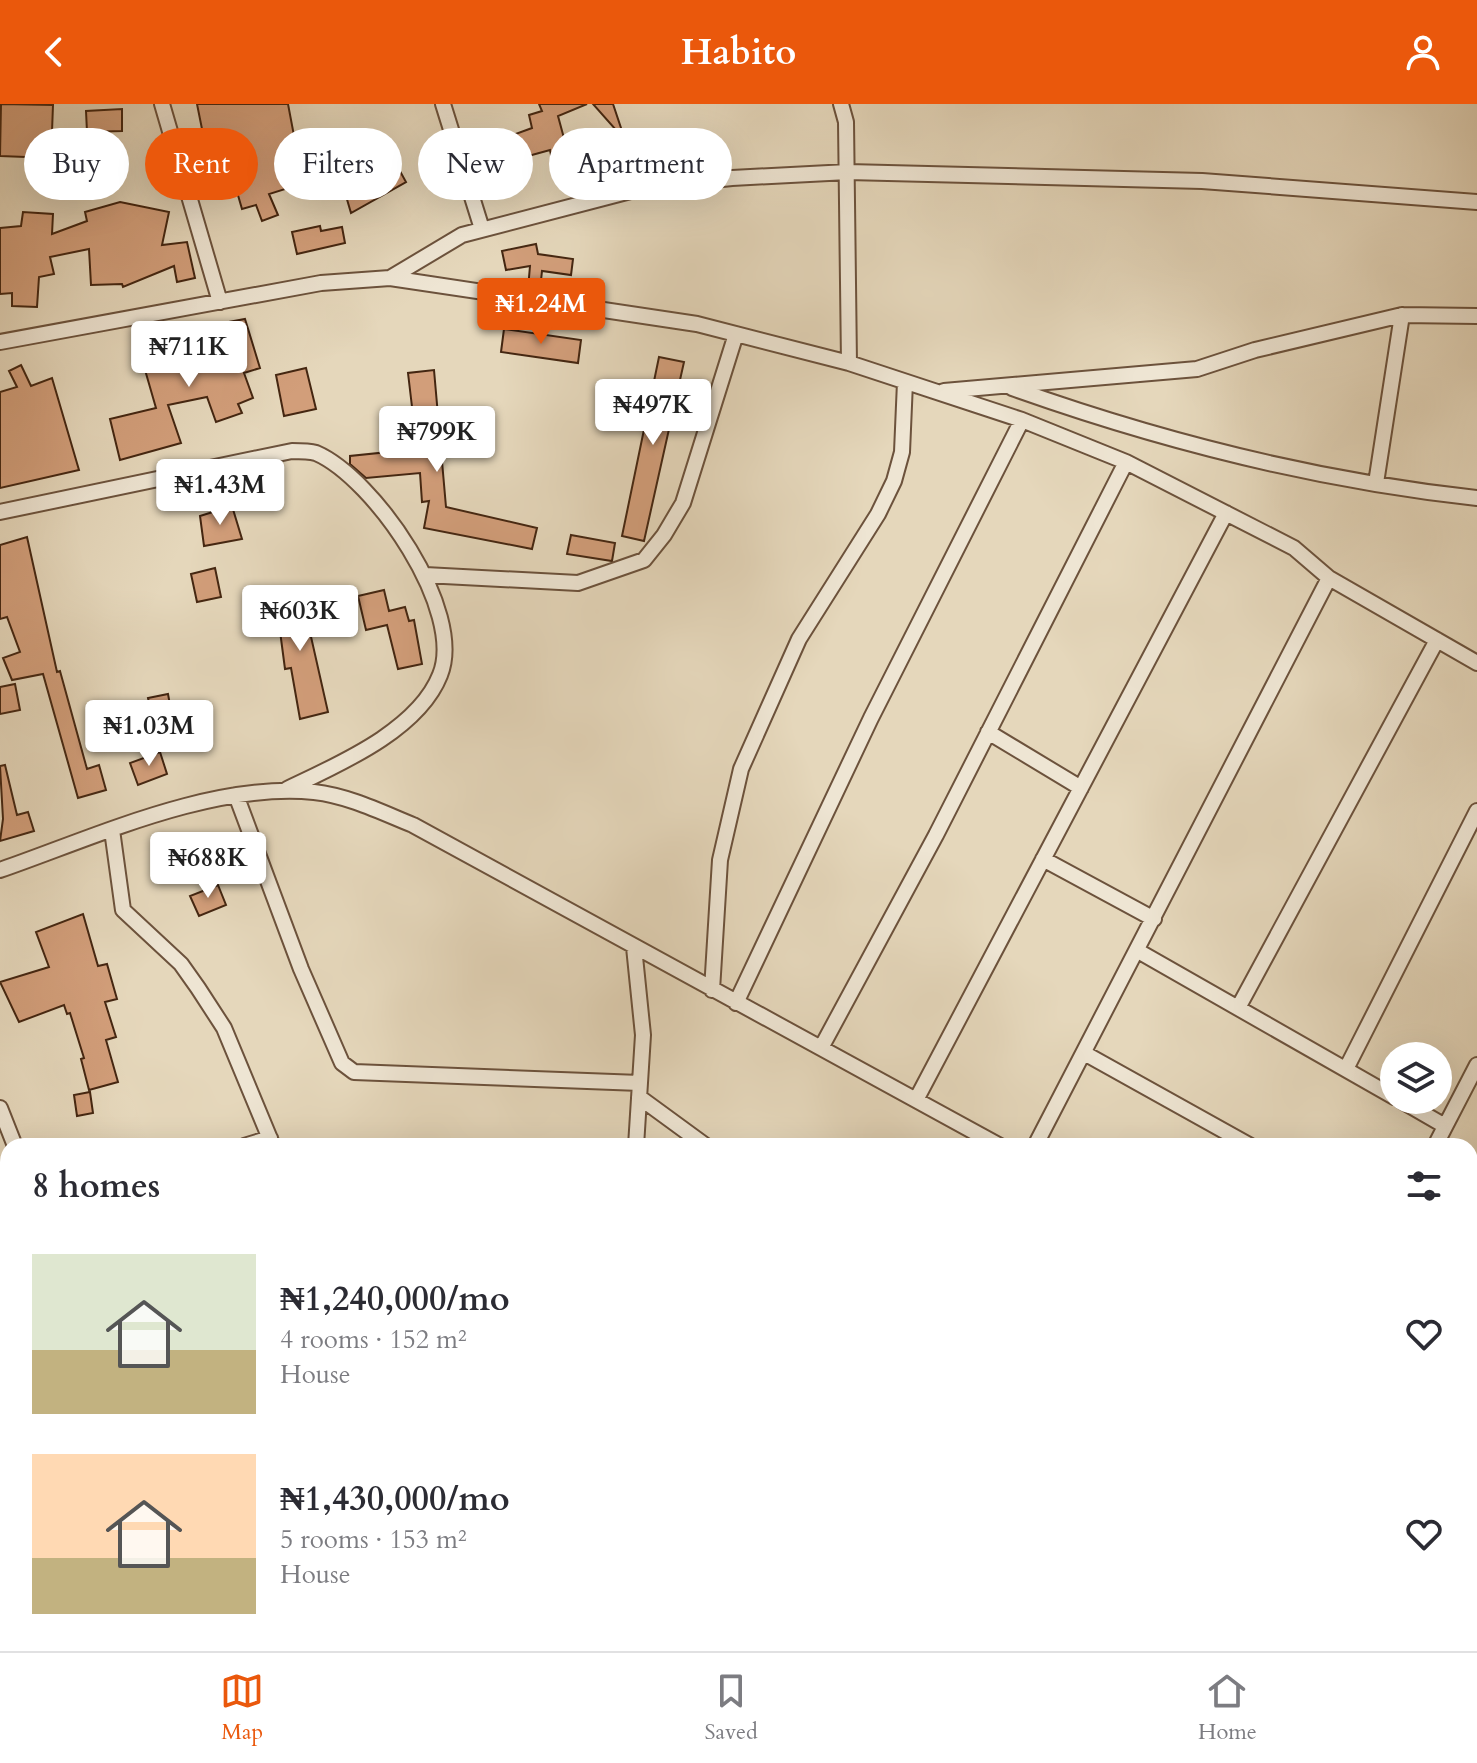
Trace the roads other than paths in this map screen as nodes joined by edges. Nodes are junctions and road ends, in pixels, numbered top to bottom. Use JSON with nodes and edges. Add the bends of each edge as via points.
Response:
{"nodes":[{"id":1,"x":162,"y":104,"type":"edge"},
{"id":2,"x":841,"y":104,"type":"edge"},
{"id":3,"x":440,"y":106,"type":"edge"},
{"id":4,"x":848,"y":172,"type":"junction"},
{"id":5,"x":1477,"y":202,"type":"edge"},
{"id":6,"x":482,"y":229,"type":"junction"},
{"id":7,"x":390,"y":278,"type":"junction"},
{"id":8,"x":220,"y":302,"type":"junction"},
{"id":9,"x":1402,"y":315,"type":"junction"},
{"id":10,"x":1477,"y":316,"type":"edge"},
{"id":11,"x":736,"y":334,"type":"junction"},
{"id":12,"x":1,"y":343,"type":"edge"},
{"id":13,"x":849,"y":363,"type":"junction"},
{"id":14,"x":905,"y":382,"type":"junction"},
{"id":15,"x":1004,"y":385,"type":"junction"},
{"id":16,"x":935,"y":391,"type":"junction"},
{"id":17,"x":1022,"y":420,"type":"junction"},
{"id":18,"x":1126,"y":462,"type":"junction"},
{"id":19,"x":1376,"y":483,"type":"junction"},
{"id":20,"x":1477,"y":498,"type":"edge"},
{"id":21,"x":0,"y":512,"type":"edge"},
{"id":22,"x":1226,"y":513,"type":"junction"},
{"id":23,"x":425,"y":575,"type":"junction"},
{"id":24,"x":1329,"y":578,"type":"junction"},
{"id":25,"x":1437,"y":640,"type":"junction"},
{"id":26,"x":1477,"y":663,"type":"edge"},
{"id":27,"x":988,"y":732,"type":"junction"},
{"id":28,"x":1081,"y":788,"type":"junction"},
{"id":29,"x":283,"y":791,"type":"junction"},
{"id":30,"x":236,"y":795,"type":"junction"},
{"id":31,"x":1477,"y":811,"type":"edge"},
{"id":32,"x":112,"y":830,"type":"junction"},
{"id":33,"x":1043,"y":859,"type":"junction"},
{"id":34,"x":0,"y":870,"type":"edge"},
{"id":35,"x":1154,"y":919,"type":"junction"},
{"id":36,"x":634,"y":947,"type":"junction"},
{"id":37,"x":1138,"y":951,"type":"junction"},
{"id":38,"x":712,"y":990,"type":"junction"},
{"id":39,"x":736,"y":1003,"type":"junction"},
{"id":40,"x":1238,"y":1008,"type":"junction"},
{"id":41,"x":821,"y":1048,"type":"junction"},
{"id":42,"x":1084,"y":1053,"type":"junction"},
{"id":43,"x":1477,"y":1065,"type":"edge"},
{"id":44,"x":1346,"y":1069,"type":"junction"},
{"id":45,"x":1380,"y":1089,"type":"edge"},
{"id":46,"x":639,"y":1090,"type":"junction"},
{"id":47,"x":916,"y":1100,"type":"junction"},
{"id":48,"x":0,"y":1108,"type":"edge"},
{"id":49,"x":1424,"y":1114,"type":"edge"},
{"id":50,"x":1445,"y":1126,"type":"junction"},
{"id":51,"x":12,"y":1138,"type":"edge"},
{"id":52,"x":269,"y":1138,"type":"edge"},
{"id":53,"x":636,"y":1138,"type":"edge"},
{"id":54,"x":696,"y":1138,"type":"edge"},
{"id":55,"x":985,"y":1138,"type":"edge"},
{"id":56,"x":1039,"y":1138,"type":"edge"},
{"id":57,"x":1237,"y":1138,"type":"edge"},
{"id":58,"x":1439,"y":1138,"type":"edge"}],
"edges":[{"from":1,"to":8,"type":"street"},
{"from":2,"to":4,"type":"street"},
{"from":3,"to":6,"type":"street"},
{"from":4,"to":5,"type":"street","via":[[1202,181]]},
{"from":4,"to":6,"type":"street","via":[[646,187]]},
{"from":4,"to":13,"type":"street"},
{"from":6,"to":7,"type":"street","via":[[462,235]]},
{"from":7,"to":8,"type":"street","via":[[321,283]]},
{"from":7,"to":11,"type":"street"},
{"from":8,"to":12,"type":"street"},
{"from":9,"to":10,"type":"street"},
{"from":9,"to":15,"type":"street","via":[[1197,369]]},
{"from":9,"to":19,"type":"street"},
{"from":11,"to":13,"type":"street"},
{"from":11,"to":23,"type":"street","via":[[683,503],[644,560],[578,583]]},
{"from":13,"to":14,"type":"street"},
{"from":14,"to":16,"type":"street"},
{"from":14,"to":38,"type":"street","via":[[902,452],[894,481],[799,639],[741,769],[720,860]]},
{"from":15,"to":16,"type":"street"},
{"from":15,"to":19,"type":"street","via":[[1196,446]]},
{"from":16,"to":17,"type":"street"},
{"from":17,"to":18,"type":"street"},
{"from":17,"to":39,"type":"street","via":[[871,718]]},
{"from":18,"to":22,"type":"street"},
{"from":18,"to":27,"type":"street"},
{"from":19,"to":20,"type":"street"},
{"from":21,"to":23,"type":"street","via":[[292,451],[314,453],[357,483],[378,506]]},
{"from":22,"to":24,"type":"street","via":[[1294,548]]},
{"from":22,"to":28,"type":"street"},
{"from":23,"to":29,"type":"street","via":[[442,635],[439,677],[394,731],[350,760]]},
{"from":24,"to":25,"type":"street"},
{"from":24,"to":35,"type":"street"},
{"from":25,"to":26,"type":"street"},
{"from":25,"to":40,"type":"street"},
{"from":27,"to":28,"type":"street"},
{"from":27,"to":41,"type":"street"},
{"from":28,"to":33,"type":"street"},
{"from":29,"to":30,"type":"street"},
{"from":29,"to":36,"type":"street","via":[[353,800],[413,825]]},
{"from":30,"to":32,"type":"street"},
{"from":30,"to":46,"type":"street","via":[[307,983],[342,1063],[354,1072]]},
{"from":31,"to":44,"type":"street"},
{"from":32,"to":34,"type":"street"},
{"from":32,"to":52,"type":"street","via":[[123,910],[181,964],[224,1028]]},
{"from":33,"to":35,"type":"street"},
{"from":33,"to":47,"type":"street"},
{"from":35,"to":37,"type":"street"},
{"from":36,"to":38,"type":"street"},
{"from":36,"to":46,"type":"street","via":[[643,1035]]},
{"from":37,"to":40,"type":"street"},
{"from":37,"to":42,"type":"street"},
{"from":38,"to":39,"type":"street"},
{"from":39,"to":41,"type":"street"},
{"from":40,"to":44,"type":"street"},
{"from":41,"to":47,"type":"street"},
{"from":42,"to":56,"type":"street"},
{"from":42,"to":57,"type":"street"},
{"from":43,"to":50,"type":"street"},
{"from":44,"to":45,"type":"street"},
{"from":46,"to":53,"type":"street"},
{"from":46,"to":54,"type":"street"},
{"from":47,"to":55,"type":"street"},
{"from":48,"to":51,"type":"street"},
{"from":49,"to":50,"type":"street"},
{"from":50,"to":58,"type":"street"}]}
